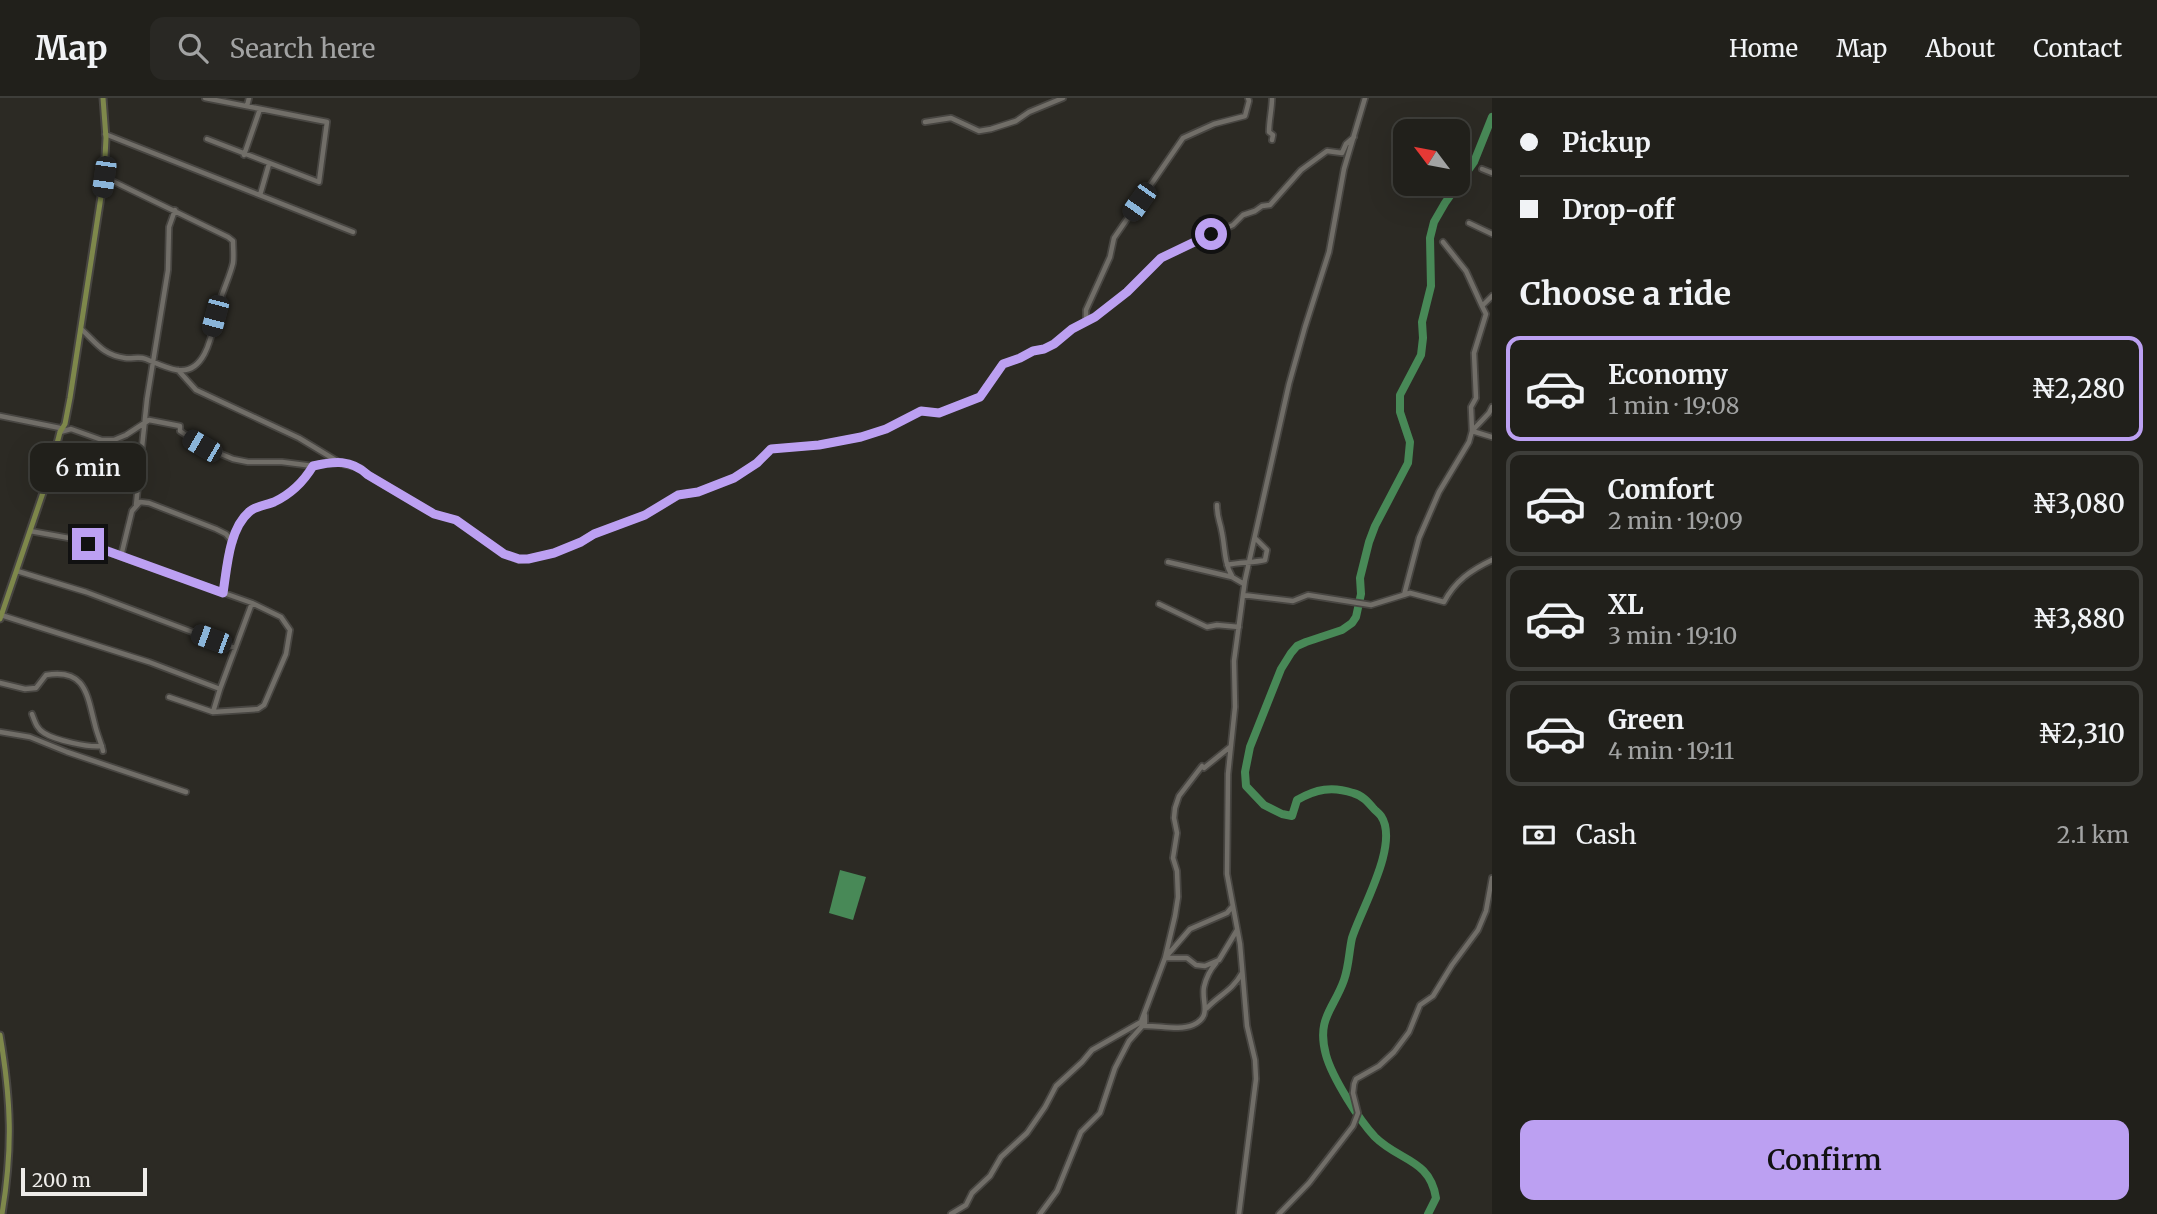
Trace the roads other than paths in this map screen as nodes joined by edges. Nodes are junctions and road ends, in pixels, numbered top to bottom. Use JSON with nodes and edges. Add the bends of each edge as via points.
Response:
{"nodes":[{"id":1,"x":103,"y":98,"type":"edge"},
{"id":2,"x":205,"y":98,"type":"edge"},
{"id":3,"x":249,"y":98,"type":"edge"},
{"id":4,"x":1063,"y":98,"type":"edge"},
{"id":5,"x":1248,"y":98,"type":"edge"},
{"id":6,"x":1272,"y":98,"type":"edge"},
{"id":7,"x":1363,"y":99,"type":"edge"},
{"id":8,"x":247,"y":106,"type":"junction"},
{"id":9,"x":260,"y":109,"type":"junction"},
{"id":10,"x":925,"y":122,"type":"dead end"},
{"id":11,"x":105,"y":134,"type":"junction"},
{"id":12,"x":1354,"y":137,"type":"junction"},
{"id":13,"x":207,"y":139,"type":"dead end"},
{"id":14,"x":1272,"y":140,"type":"dead end"},
{"id":15,"x":244,"y":155,"type":"junction"},
{"id":16,"x":269,"y":164,"type":"junction"},
{"id":17,"x":1482,"y":169,"type":"dead end"},
{"id":18,"x":1492,"y":173,"type":"edge"},
{"id":19,"x":104,"y":177,"type":"junction"},
{"id":20,"x":260,"y":195,"type":"junction"},
{"id":21,"x":175,"y":211,"type":"junction"},
{"id":22,"x":1469,"y":223,"type":"dead end"},
{"id":23,"x":353,"y":233,"type":"dead end"},
{"id":24,"x":1492,"y":234,"type":"edge"},
{"id":25,"x":1443,"y":242,"type":"dead end"},
{"id":26,"x":1491,"y":297,"type":"edge"},
{"id":27,"x":1482,"y":306,"type":"junction"},
{"id":28,"x":1486,"y":314,"type":"junction"},
{"id":29,"x":1086,"y":321,"type":"junction"},
{"id":30,"x":1492,"y":323,"type":"edge"},
{"id":31,"x":81,"y":329,"type":"junction"},
{"id":32,"x":153,"y":363,"type":"junction"},
{"id":33,"x":178,"y":370,"type":"junction"},
{"id":34,"x":1492,"y":407,"type":"edge"},
{"id":35,"x":0,"y":416,"type":"edge"},
{"id":36,"x":144,"y":425,"type":"junction"},
{"id":37,"x":1472,"y":431,"type":"junction"},
{"id":38,"x":60,"y":432,"type":"junction"},
{"id":39,"x":1492,"y":437,"type":"edge"},
{"id":40,"x":335,"y":460,"type":"junction"},
{"id":41,"x":313,"y":466,"type":"junction"},
{"id":42,"x":136,"y":505,"type":"junction"},
{"id":43,"x":1217,"y":505,"type":"dead end"},
{"id":44,"x":30,"y":531,"type":"junction"},
{"id":45,"x":1255,"y":538,"type":"junction"},
{"id":46,"x":233,"y":542,"type":"junction"},
{"id":47,"x":121,"y":556,"type":"junction"},
{"id":48,"x":1250,"y":560,"type":"junction"},
{"id":49,"x":1492,"y":560,"type":"edge"},
{"id":50,"x":1168,"y":562,"type":"dead end"},
{"id":51,"x":1227,"y":565,"type":"junction"},
{"id":52,"x":17,"y":571,"type":"junction"},
{"id":53,"x":1232,"y":577,"type":"junction"},
{"id":54,"x":1244,"y":584,"type":"junction"},
{"id":55,"x":223,"y":593,"type":"junction"},
{"id":56,"x":1243,"y":595,"type":"junction"},
{"id":57,"x":1404,"y":595,"type":"junction"},
{"id":58,"x":252,"y":603,"type":"junction"},
{"id":59,"x":1159,"y":604,"type":"dead end"},
{"id":60,"x":1,"y":617,"type":"edge"},
{"id":61,"x":1239,"y":627,"type":"junction"},
{"id":62,"x":235,"y":648,"type":"junction"},
{"id":63,"x":0,"y":683,"type":"edge"},
{"id":64,"x":220,"y":689,"type":"junction"},
{"id":65,"x":169,"y":697,"type":"dead end"},
{"id":66,"x":213,"y":712,"type":"junction"},
{"id":67,"x":32,"y":714,"type":"dead end"},
{"id":68,"x":0,"y":732,"type":"edge"},
{"id":69,"x":1231,"y":746,"type":"junction"},
{"id":70,"x":186,"y":792,"type":"dead end"},
{"id":71,"x":1492,"y":878,"type":"edge"},
{"id":72,"x":1232,"y":907,"type":"junction"},
{"id":73,"x":1237,"y":929,"type":"junction"},
{"id":74,"x":1165,"y":958,"type":"junction"},
{"id":75,"x":1219,"y":960,"type":"junction"},
{"id":76,"x":1243,"y":971,"type":"junction"},
{"id":77,"x":1206,"y":1009,"type":"junction"},
{"id":78,"x":1145,"y":1013,"type":"junction"},
{"id":79,"x":1137,"y":1028,"type":"junction"},
{"id":80,"x":0,"y":1035,"type":"edge"},
{"id":81,"x":2,"y":1214,"type":"edge"},
{"id":82,"x":951,"y":1214,"type":"edge"},
{"id":83,"x":1041,"y":1214,"type":"edge"},
{"id":84,"x":1239,"y":1214,"type":"edge"},
{"id":85,"x":1279,"y":1214,"type":"edge"}],
"edges":[{"from":1,"to":11,"type":"main road"},
{"from":2,"to":8,"type":"street"},
{"from":3,"to":8,"type":"street"},
{"from":4,"to":10,"type":"street","via":[[1016,121],[979,131],[951,118]]},
{"from":5,"to":29,"type":"street","via":[[1245,116],[1183,138],[1168,158],[1114,238],[1086,310]]},
{"from":6,"to":14,"type":"street"},
{"from":7,"to":12,"type":"street"},
{"from":8,"to":9,"type":"street"},
{"from":9,"to":15,"type":"street"},
{"from":9,"to":16,"type":"street","via":[[327,122],[319,182]]},
{"from":11,"to":19,"type":"main road"},
{"from":11,"to":20,"type":"street"},
{"from":12,"to":29,"type":"street","via":[[1342,153],[1321,154],[1270,205],[1161,258],[1127,292]]},
{"from":12,"to":45,"type":"street"},
{"from":13,"to":15,"type":"street"},
{"from":15,"to":16,"type":"street"},
{"from":16,"to":20,"type":"street"},
{"from":17,"to":18,"type":"street"},
{"from":19,"to":21,"type":"street"},
{"from":19,"to":31,"type":"main road"},
{"from":20,"to":23,"type":"street"},
{"from":21,"to":32,"type":"street","via":[[169,227],[168,270]]},
{"from":21,"to":33,"type":"street","via":[[233,241],[233,263],[211,340],[194,366]]},
{"from":22,"to":24,"type":"street"},
{"from":25,"to":27,"type":"street","via":[[1466,271]]},
{"from":26,"to":27,"type":"street"},
{"from":27,"to":28,"type":"street"},
{"from":28,"to":30,"type":"street"},
{"from":28,"to":37,"type":"street","via":[[1474,353]]},
{"from":29,"to":40,"type":"street","via":[[1054,344],[1003,364],[980,397],[967,403],[939,413],[921,411],[861,437],[771,449],[734,478],[678,495],[645,515],[554,553],[528,559],[504,554],[456,520],[434,514],[360,468]]},
{"from":31,"to":32,"type":"street","via":[[100,349]]},
{"from":31,"to":38,"type":"main road"},
{"from":32,"to":33,"type":"street"},
{"from":32,"to":36,"type":"street"},
{"from":33,"to":40,"type":"street","via":[[197,390]]},
{"from":34,"to":37,"type":"street"},
{"from":35,"to":38,"type":"street","via":[[60,428]]},
{"from":36,"to":38,"type":"street","via":[[114,440],[71,429]]},
{"from":36,"to":41,"type":"street","via":[[149,420],[180,426],[187,437],[233,459]]},
{"from":36,"to":42,"type":"street"},
{"from":37,"to":39,"type":"street"},
{"from":37,"to":57,"type":"street","via":[[1419,538]]},
{"from":38,"to":44,"type":"main road"},
{"from":40,"to":41,"type":"street"},
{"from":41,"to":46,"type":"street","via":[[303,482],[276,501],[251,510]]},
{"from":42,"to":46,"type":"street","via":[[149,503],[226,534]]},
{"from":42,"to":47,"type":"street"},
{"from":43,"to":51,"type":"street"},
{"from":44,"to":47,"type":"street","via":[[69,538]]},
{"from":44,"to":52,"type":"main road"},
{"from":45,"to":48,"type":"street"},
{"from":45,"to":48,"type":"street","via":[[1267,556]]},
{"from":46,"to":55,"type":"street"},
{"from":47,"to":55,"type":"street"},
{"from":48,"to":51,"type":"street"},
{"from":48,"to":54,"type":"street"},
{"from":49,"to":57,"type":"street","via":[[1463,576],[1444,602]]},
{"from":50,"to":53,"type":"street"},
{"from":51,"to":53,"type":"street"},
{"from":52,"to":60,"type":"main road"},
{"from":52,"to":62,"type":"street"},
{"from":53,"to":54,"type":"street"},
{"from":54,"to":56,"type":"street"},
{"from":55,"to":58,"type":"street"},
{"from":56,"to":57,"type":"street","via":[[1293,601],[1308,595],[1371,605]]},
{"from":56,"to":61,"type":"street"},
{"from":58,"to":62,"type":"street"},
{"from":58,"to":66,"type":"street","via":[[281,617],[290,630],[286,654],[264,705]]},
{"from":59,"to":61,"type":"street","via":[[1208,628]]},
{"from":60,"to":64,"type":"street"},
{"from":61,"to":69,"type":"street"},
{"from":62,"to":64,"type":"street"},
{"from":63,"to":67,"type":"street","via":[[36,688],[46,675],[74,676],[89,696],[102,748],[44,733]]},
{"from":64,"to":66,"type":"street"},
{"from":65,"to":66,"type":"street"},
{"from":68,"to":70,"type":"street","via":[[30,737]]},
{"from":69,"to":72,"type":"street","via":[[1226,856]]},
{"from":69,"to":74,"type":"street","via":[[1202,766],[1175,808],[1173,858],[1178,897]]},
{"from":71,"to":85,"type":"street","via":[[1481,925],[1433,996],[1420,1005],[1394,1052],[1356,1079],[1353,1093],[1358,1113],[1353,1126]]},
{"from":72,"to":73,"type":"street"},
{"from":72,"to":74,"type":"street","via":[[1190,929]]},
{"from":73,"to":75,"type":"street"},
{"from":73,"to":76,"type":"street"},
{"from":74,"to":75,"type":"street","via":[[1187,958],[1205,966]]},
{"from":74,"to":78,"type":"street"},
{"from":75,"to":77,"type":"street","via":[[1203,989]]},
{"from":76,"to":77,"type":"street"},
{"from":76,"to":84,"type":"street","via":[[1256,1079]]},
{"from":77,"to":79,"type":"street","via":[[1192,1025]]},
{"from":78,"to":79,"type":"street"},
{"from":78,"to":79,"type":"street","via":[[1145,1023]]},
{"from":79,"to":82,"type":"street","via":[[1094,1047],[1056,1086],[1027,1133],[1001,1157],[966,1205]]},
{"from":79,"to":83,"type":"street","via":[[1115,1068],[1100,1113],[1081,1132],[1057,1191]]},
{"from":80,"to":81,"type":"main road","via":[[10,1114]]}]}
